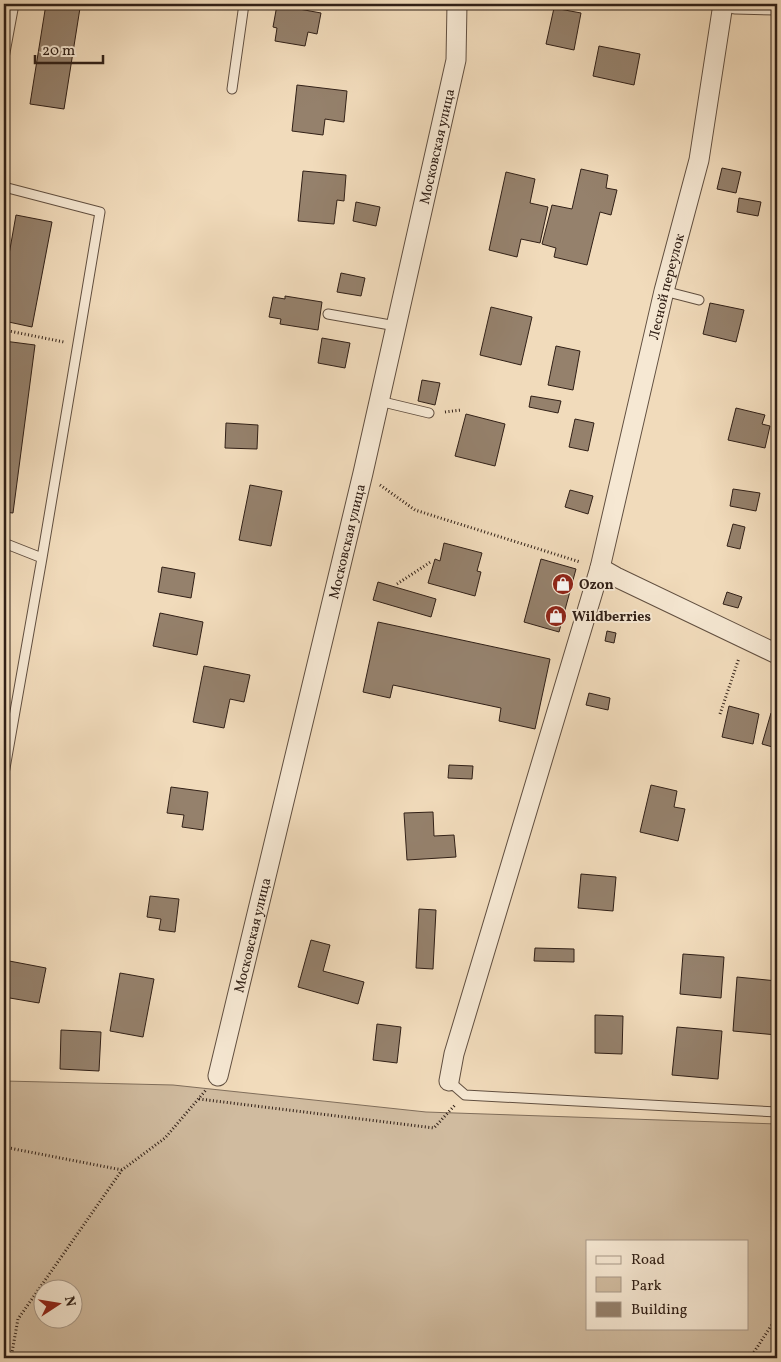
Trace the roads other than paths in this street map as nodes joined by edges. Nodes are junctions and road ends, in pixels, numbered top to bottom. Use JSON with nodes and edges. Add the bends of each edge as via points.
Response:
{"nodes":[{"id":1,"x":14,"y":4,"type":"edge"},
{"id":2,"x":244,"y":4,"type":"edge"},
{"id":3,"x":457,"y":4,"type":"edge"},
{"id":4,"x":723,"y":4,"type":"edge"},
{"id":5,"x":736,"y":4,"type":"edge"},
{"id":6,"x":777,"y":5,"type":"edge"},
{"id":7,"x":4,"y":58,"type":"edge"},
{"id":8,"x":232,"y":89,"type":"dead end"},
{"id":9,"x":4,"y":187,"type":"edge"},
{"id":10,"x":664,"y":291,"type":"junction"},
{"id":11,"x":699,"y":300,"type":"dead end"},
{"id":12,"x":328,"y":314,"type":"dead end"},
{"id":13,"x":396,"y":326,"type":"junction"},
{"id":14,"x":380,"y":401,"type":"junction"},
{"id":15,"x":429,"y":413,"type":"dead end"},
{"id":16,"x":4,"y":543,"type":"edge"},
{"id":17,"x":42,"y":558,"type":"junction"},
{"id":18,"x":600,"y":568,"type":"junction"},
{"id":19,"x":777,"y":654,"type":"edge"},
{"id":20,"x":4,"y":774,"type":"edge"},
{"id":21,"x":218,"y":1076,"type":"road end"},
{"id":22,"x":449,"y":1081,"type":"joint"},
{"id":23,"x":777,"y":1112,"type":"edge"}],
"edges":[{"from":1,"to":7,"type":"lane"},
{"from":2,"to":8,"type":"lane"},
{"from":3,"to":13,"type":"street","name":"Московская улица","via":[[456,60]]},
{"from":4,"to":10,"type":"street","name":"Лесной переулок","via":[[699,160]]},
{"from":5,"to":6,"type":"street"},
{"from":9,"to":17,"type":"lane","via":[[100,212]]},
{"from":10,"to":11,"type":"lane"},
{"from":10,"to":18,"type":"street","name":"Лесной переулок"},
{"from":12,"to":13,"type":"lane"},
{"from":13,"to":14,"type":"street","name":"Московская улица"},
{"from":14,"to":15,"type":"lane"},
{"from":14,"to":21,"type":"street","name":"Московская улица"},
{"from":16,"to":17,"type":"lane"},
{"from":17,"to":20,"type":"lane"},
{"from":18,"to":19,"type":"street"},
{"from":18,"to":22,"type":"street","name":"Лесной переулок","via":[[457,1044]]},
{"from":22,"to":23,"type":"lane","via":[[464,1095]]}]}
